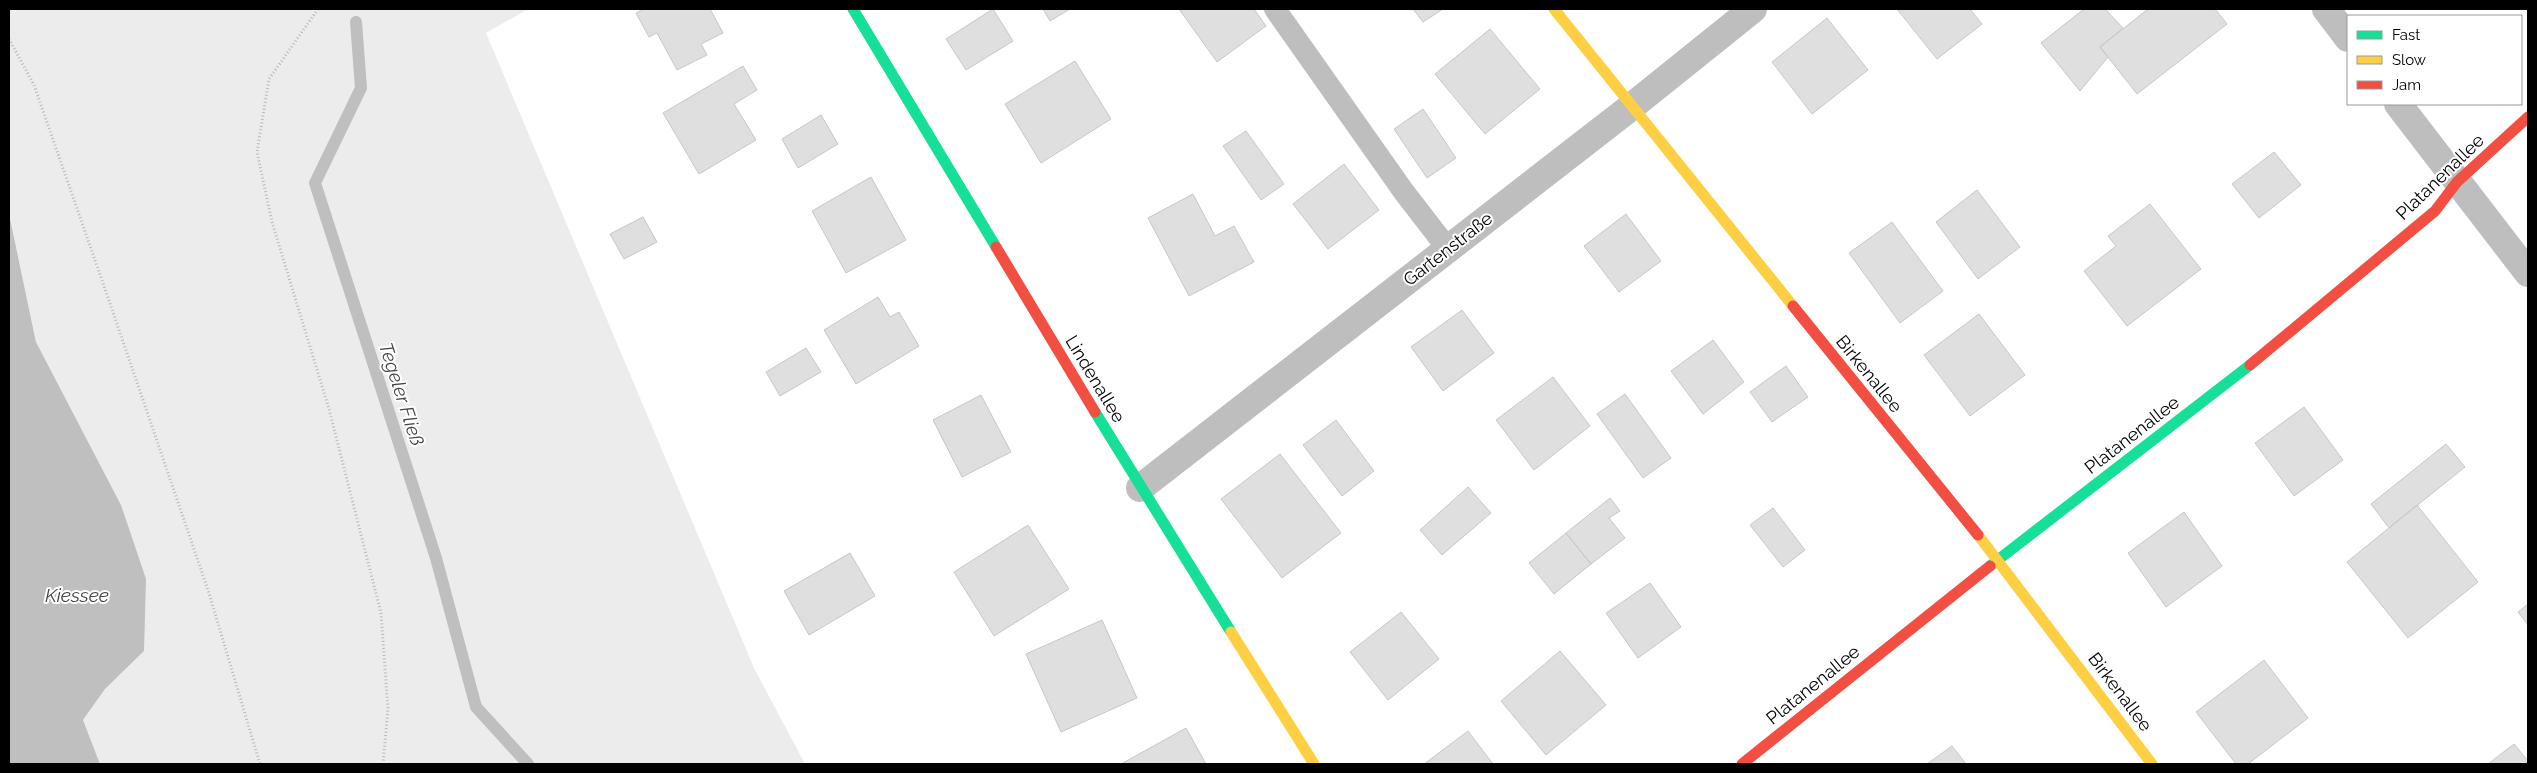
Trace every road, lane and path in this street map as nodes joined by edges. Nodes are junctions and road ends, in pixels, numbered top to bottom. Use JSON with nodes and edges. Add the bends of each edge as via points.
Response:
{"nodes":[{"id":1,"x":318,"y":9,"type":"edge"},
{"id":2,"x":853,"y":9,"type":"edge"},
{"id":3,"x":1275,"y":9,"type":"edge"},
{"id":4,"x":1554,"y":9,"type":"edge"},
{"id":5,"x":1753,"y":9,"type":"edge"},
{"id":6,"x":2326,"y":9,"type":"edge"},
{"id":7,"x":2347,"y":37,"type":"edge"},
{"id":8,"x":9,"y":39,"type":"edge"},
{"id":9,"x":2399,"y":105,"type":"edge"},
{"id":10,"x":1631,"y":107,"type":"junction"},
{"id":11,"x":2528,"y":118,"type":"edge"},
{"id":12,"x":2457,"y":182,"type":"junction"},
{"id":13,"x":1448,"y":249,"type":"junction"},
{"id":14,"x":2528,"y":273,"type":"edge"},
{"id":15,"x":1140,"y":488,"type":"junction"},
{"id":16,"x":1998,"y":560,"type":"junction"},
{"id":17,"x":260,"y":764,"type":"edge"},
{"id":18,"x":383,"y":764,"type":"edge"},
{"id":19,"x":1314,"y":764,"type":"edge"},
{"id":20,"x":1742,"y":764,"type":"edge"},
{"id":21,"x":2152,"y":764,"type":"edge"}],
"edges":[{"from":1,"to":18,"type":"path","via":[[269,79],[257,152],[272,222],[329,409],[380,613],[388,709]]},
{"from":2,"to":15,"type":"street","name":"Lindenallee"},
{"from":3,"to":13,"type":"lane"},
{"from":4,"to":10,"type":"street","name":"Birkenallee"},
{"from":5,"to":10,"type":"street","name":"Gartenstraße"},
{"from":6,"to":7,"type":"street"},
{"from":8,"to":17,"type":"path","via":[[34,85],[104,286],[208,590]]},
{"from":9,"to":12,"type":"street"},
{"from":10,"to":13,"type":"street","name":"Gartenstraße"},
{"from":10,"to":16,"type":"street","name":"Birkenallee"},
{"from":11,"to":12,"type":"street","name":"Platanenallee"},
{"from":12,"to":14,"type":"street"},
{"from":12,"to":16,"type":"street","name":"Platanenallee","via":[[2435,211],[2227,384]]},
{"from":13,"to":15,"type":"street","name":"Gartenstraße"},
{"from":15,"to":19,"type":"street","name":"Lindenallee"},
{"from":16,"to":20,"type":"street","name":"Platanenallee"},
{"from":16,"to":21,"type":"street","name":"Birkenallee"}]}
